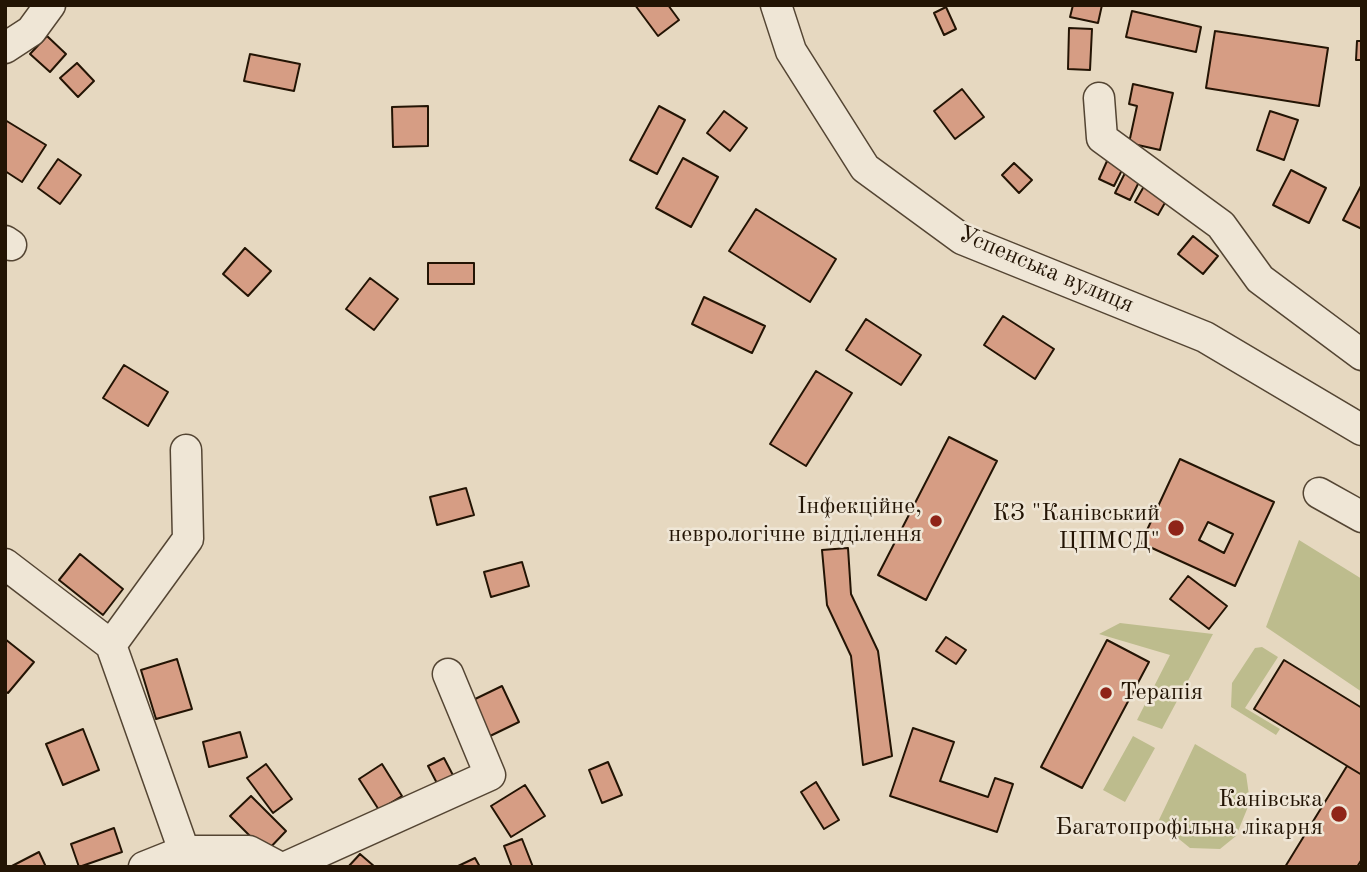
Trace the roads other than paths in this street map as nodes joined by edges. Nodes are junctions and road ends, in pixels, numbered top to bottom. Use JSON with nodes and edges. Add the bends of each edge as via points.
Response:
{"nodes":[{"id":1,"x":50,"y":5,"type":"edge"},
{"id":2,"x":776,"y":5,"type":"edge"},
{"id":3,"x":5,"y":48,"type":"edge"},
{"id":4,"x":1099,"y":98,"type":"dead end"},
{"id":5,"x":1362,"y":355,"type":"edge"},
{"id":6,"x":1362,"y":430,"type":"edge"},
{"id":7,"x":186,"y":450,"type":"dead end"},
{"id":8,"x":1319,"y":493,"type":"dead end"},
{"id":9,"x":1362,"y":517,"type":"edge"},
{"id":10,"x":5,"y":564,"type":"edge"},
{"id":11,"x":111,"y":645,"type":"junction"},
{"id":12,"x":448,"y":674,"type":"dead end"},
{"id":13,"x":184,"y":850,"type":"junction"},
{"id":14,"x":144,"y":867,"type":"edge"},
{"id":15,"x":279,"y":867,"type":"edge"},
{"id":16,"x":286,"y":867,"type":"edge"}],
"edges":[{"from":1,"to":3,"type":"street","via":[[31,31]]},
{"from":2,"to":6,"type":"street","name":"Успенська вулиця","via":[[791,51],[864,168],[886,184],[962,239],[1205,337]]},
{"from":4,"to":5,"type":"street","via":[[1102,138],[1221,225],[1260,279]]},
{"from":7,"to":11,"type":"street","via":[[188,539]]},
{"from":8,"to":9,"type":"street"},
{"from":10,"to":11,"type":"street"},
{"from":11,"to":13,"type":"street"},
{"from":12,"to":16,"type":"street","via":[[490,775]]},
{"from":13,"to":14,"type":"street"},
{"from":13,"to":15,"type":"street","via":[[249,851]]}]}
